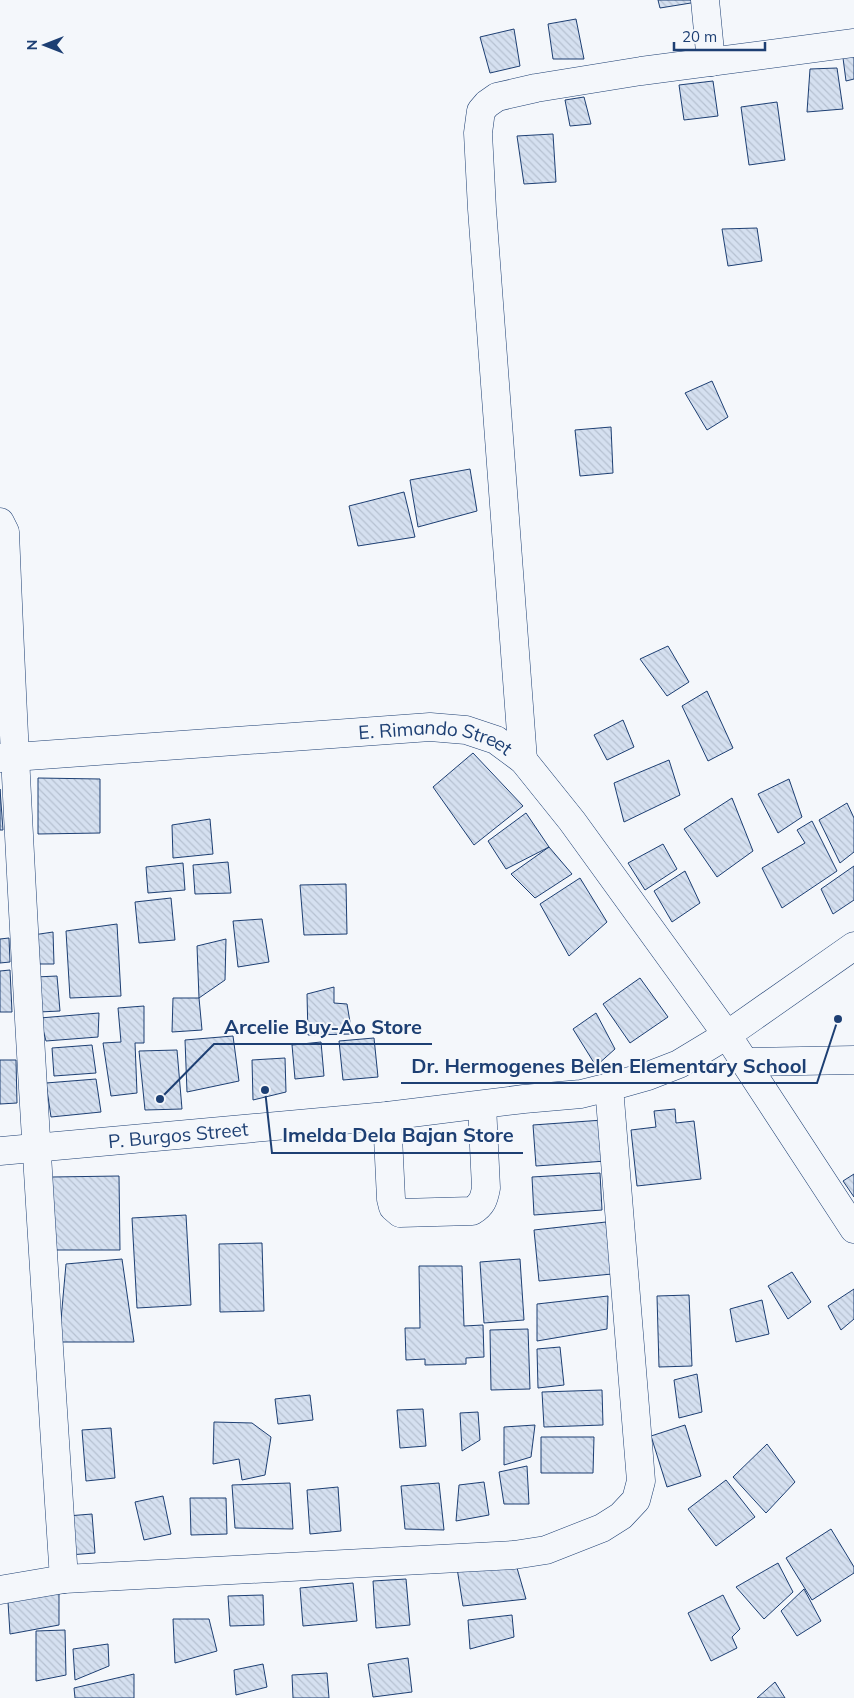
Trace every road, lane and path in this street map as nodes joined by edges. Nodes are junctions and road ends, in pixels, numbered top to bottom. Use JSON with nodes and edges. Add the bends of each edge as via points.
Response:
{"nodes":[{"id":1,"x":705,"y":0,"type":"edge"},
{"id":2,"x":854,"y":43,"type":"edge"},
{"id":3,"x":711,"y":62,"type":"junction"},
{"id":4,"x":0,"y":522,"type":"edge"},
{"id":5,"x":7,"y":758,"type":"edge"},
{"id":6,"x":523,"y":760,"type":"junction"},
{"id":7,"x":854,"y":946,"type":"edge"},
{"id":8,"x":727,"y":1035,"type":"junction"},
{"id":9,"x":854,"y":1060,"type":"edge"},
{"id":10,"x":745,"y":1062,"type":"junction"},
{"id":11,"x":609,"y":1087,"type":"junction"},
{"id":12,"x":482,"y":1105,"type":"junction"},
{"id":13,"x":387,"y":1116,"type":"junction"},
{"id":14,"x":36,"y":1147,"type":"junction"},
{"id":15,"x":0,"y":1151,"type":"edge"},
{"id":16,"x":854,"y":1229,"type":"edge"},
{"id":17,"x":64,"y":1579,"type":"junction"},
{"id":18,"x":0,"y":1590,"type":"edge"}],
"edges":[{"from":1,"to":3,"type":"street"},
{"from":2,"to":3,"type":"street"},
{"from":3,"to":6,"type":"street","via":[[510,92],[497,97],[481,111],[478,133],[482,209]]},
{"from":4,"to":5,"type":"street","via":[[5,532]]},
{"from":5,"to":6,"type":"street","name":"E. Rimando Street","via":[[430,727],[466,730],[496,740]]},
{"from":5,"to":14,"type":"street"},
{"from":6,"to":8,"type":"street","name":"E. Rimando Street","via":[[572,821]]},
{"from":7,"to":8,"type":"street","name":"P. Burgos Street"},
{"from":8,"to":10,"type":"street","name":"E. Rimando Street"},
{"from":8,"to":11,"type":"street","name":"P. Burgos Street","via":[[679,1064]]},
{"from":9,"to":10,"type":"street"},
{"from":10,"to":16,"type":"street","name":"E. Rimando Street"},
{"from":11,"to":12,"type":"street","name":"P. Burgos Street","via":[[581,1094]]},
{"from":11,"to":17,"type":"street","via":[[641,1480],[636,1500],[621,1516],[602,1528],[546,1550],[514,1555]]},
{"from":12,"to":13,"type":"street","name":"P. Burgos Street"},
{"from":12,"to":13,"type":"street","via":[[486,1188],[484,1199],[472,1211],[400,1213],[393,1207]]},
{"from":13,"to":14,"type":"street","name":"P. Burgos Street"},
{"from":14,"to":15,"type":"street","name":"P. Burgos Street"},
{"from":14,"to":17,"type":"street"},
{"from":17,"to":18,"type":"street"}]}
